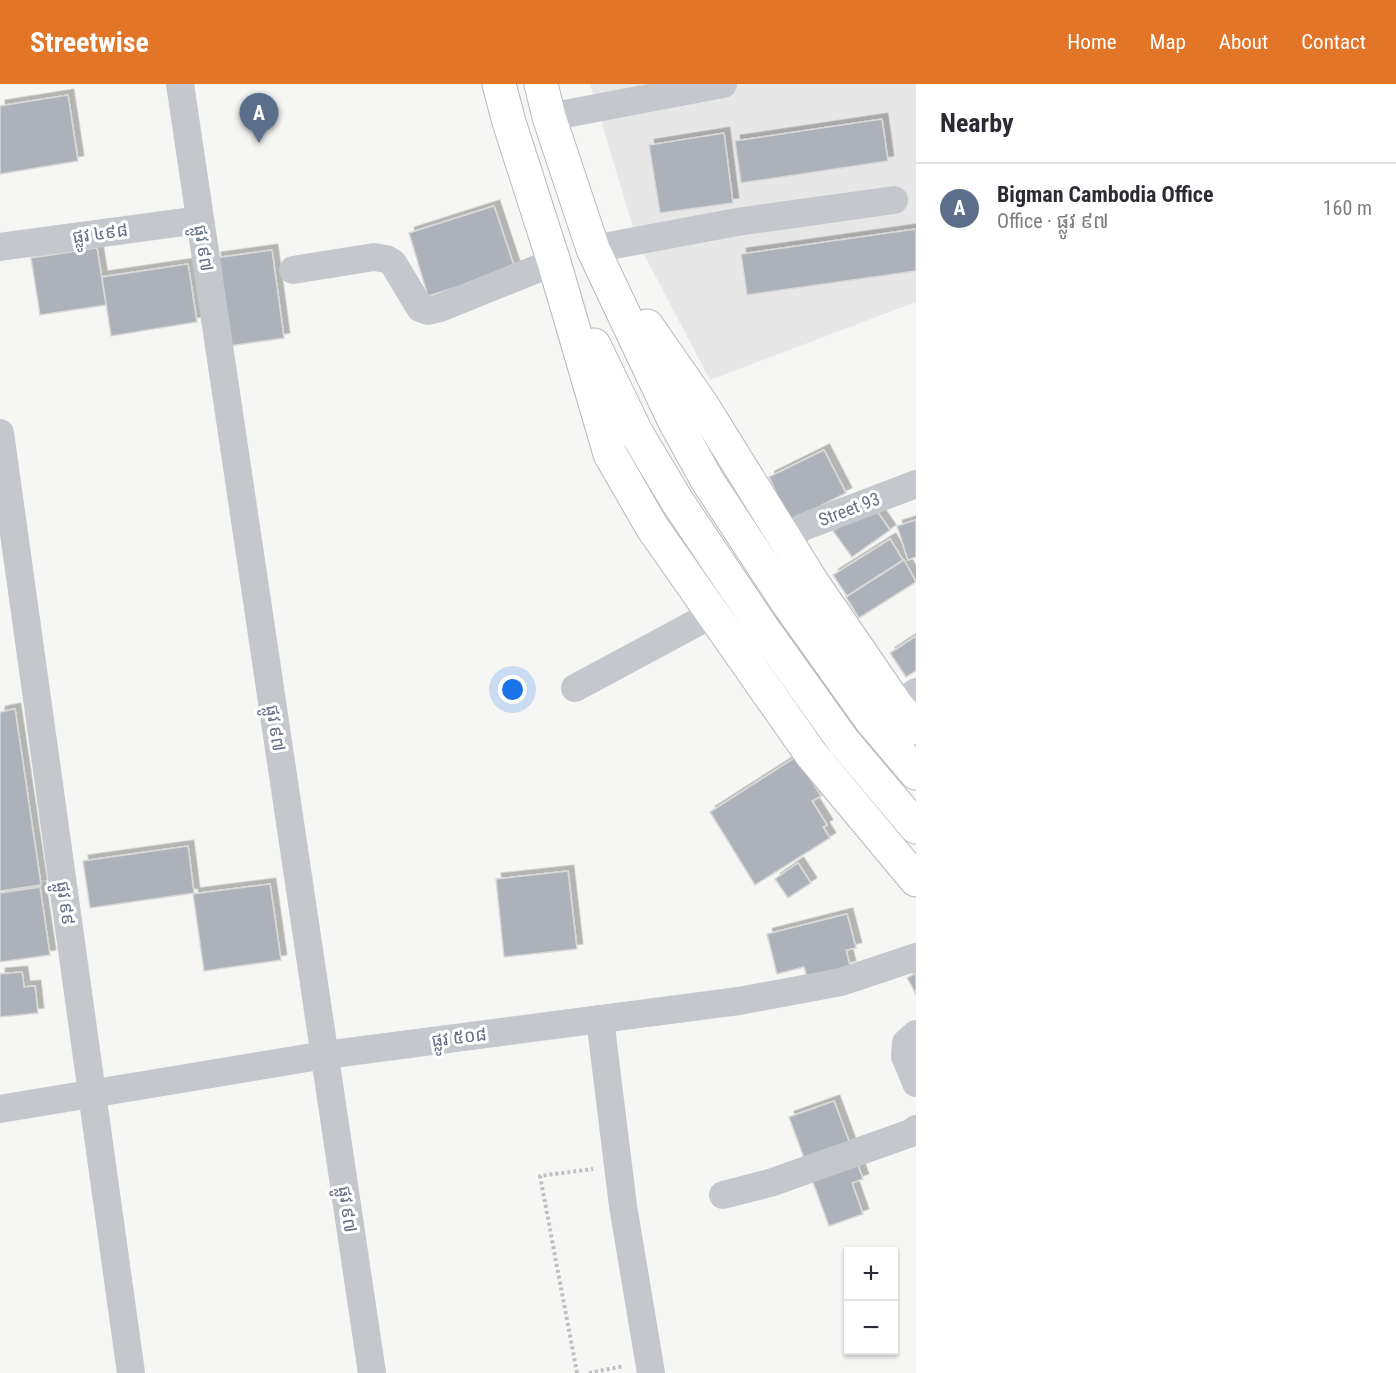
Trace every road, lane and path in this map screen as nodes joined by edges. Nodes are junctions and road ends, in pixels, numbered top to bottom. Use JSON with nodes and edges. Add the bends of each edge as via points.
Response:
{"nodes":[{"id":1,"x":180,"y":84,"type":"edge"},
{"id":2,"x":499,"y":84,"type":"edge"},
{"id":3,"x":541,"y":84,"type":"edge"},
{"id":4,"x":723,"y":84,"type":"edge"},
{"id":5,"x":627,"y":92,"type":"edge"},
{"id":6,"x":549,"y":117,"type":"junction"},
{"id":7,"x":894,"y":200,"type":"dead end"},
{"id":8,"x":199,"y":220,"type":"junction"},
{"id":9,"x":0,"y":247,"type":"edge"},
{"id":10,"x":593,"y":249,"type":"junction"},
{"id":11,"x":554,"y":262,"type":"junction"},
{"id":12,"x":294,"y":270,"type":"dead end"},
{"id":13,"x":0,"y":433,"type":"edge"},
{"id":14,"x":916,"y":484,"type":"edge"},
{"id":15,"x":786,"y":540,"type":"junction"},
{"id":16,"x":711,"y":612,"type":"junction"},
{"id":17,"x":574,"y":688,"type":"dead end"},
{"id":18,"x":910,"y":709,"type":"edge"},
{"id":19,"x":916,"y":773,"type":"edge"},
{"id":20,"x":916,"y":827,"type":"edge"},
{"id":21,"x":916,"y":880,"type":"edge"},
{"id":22,"x":916,"y":957,"type":"edge"},
{"id":23,"x":600,"y":1020,"type":"junction"},
{"id":24,"x":916,"y":1034,"type":"edge"},
{"id":25,"x":325,"y":1055,"type":"junction"},
{"id":26,"x":916,"y":1083,"type":"edge"},
{"id":27,"x":93,"y":1094,"type":"junction"},
{"id":28,"x":0,"y":1109,"type":"edge"},
{"id":29,"x":916,"y":1129,"type":"edge"},
{"id":30,"x":618,"y":1166,"type":"junction"},
{"id":31,"x":723,"y":1195,"type":"dead end"},
{"id":32,"x":650,"y":1367,"type":"edge"},
{"id":33,"x":132,"y":1373,"type":"edge"},
{"id":34,"x":372,"y":1373,"type":"edge"},
{"id":35,"x":577,"y":1373,"type":"edge"},
{"id":36,"x":589,"y":1373,"type":"edge"}],
"edges":[{"from":1,"to":8,"type":"street","name":"ផ្លូវ ៩៧"},
{"from":2,"to":11,"type":"highway"},
{"from":3,"to":6,"type":"highway"},
{"from":4,"to":5,"type":"street"},
{"from":5,"to":6,"type":"street"},
{"from":6,"to":10,"type":"highway"},
{"from":7,"to":10,"type":"street","via":[[737,222]]},
{"from":8,"to":9,"type":"street","name":"ផ្លូវ ៤៩៨"},
{"from":8,"to":25,"type":"street","name":"ផ្លូវ ៩៧"},
{"from":10,"to":15,"type":"highway","via":[[702,405]]},
{"from":10,"to":19,"type":"highway","via":[[673,418],[707,480],[871,720]]},
{"from":11,"to":12,"type":"street","via":[[428,311],[420,308],[393,263],[386,259],[374,257]]},
{"from":11,"to":16,"type":"highway","via":[[610,454],[652,527]]},
{"from":11,"to":20,"type":"highway","via":[[636,432],[677,501],[844,742]]},
{"from":13,"to":27,"type":"street","name":"ផ្លូវ ៩៩"},
{"from":14,"to":15,"type":"street","name":"Street 93","via":[[803,527]]},
{"from":15,"to":18,"type":"highway","via":[[818,591]]},
{"from":16,"to":17,"type":"street"},
{"from":16,"to":21,"type":"highway","via":[[811,754]]},
{"from":22,"to":23,"type":"street","name":"ផ្លូវ ៥០៨","via":[[830,984],[739,1002]]},
{"from":23,"to":25,"type":"street","name":"ផ្លូវ ៥០៨"},
{"from":23,"to":30,"type":"street"},
{"from":24,"to":26,"type":"street","via":[[906,1042],[905,1056]]},
{"from":25,"to":27,"type":"street","name":"ផ្លូវ ៥០៨"},
{"from":25,"to":34,"type":"street","name":"ផ្លូវ ៩៧"},
{"from":27,"to":28,"type":"street","name":"ផ្លូវ ៥០៨"},
{"from":27,"to":33,"type":"street","name":"ផ្លូវ ៩៩"},
{"from":29,"to":31,"type":"street","via":[[770,1183]]},
{"from":30,"to":32,"type":"street"},
{"from":30,"to":35,"type":"path","via":[[540,1176]]},
{"from":32,"to":36,"type":"path"}]}
